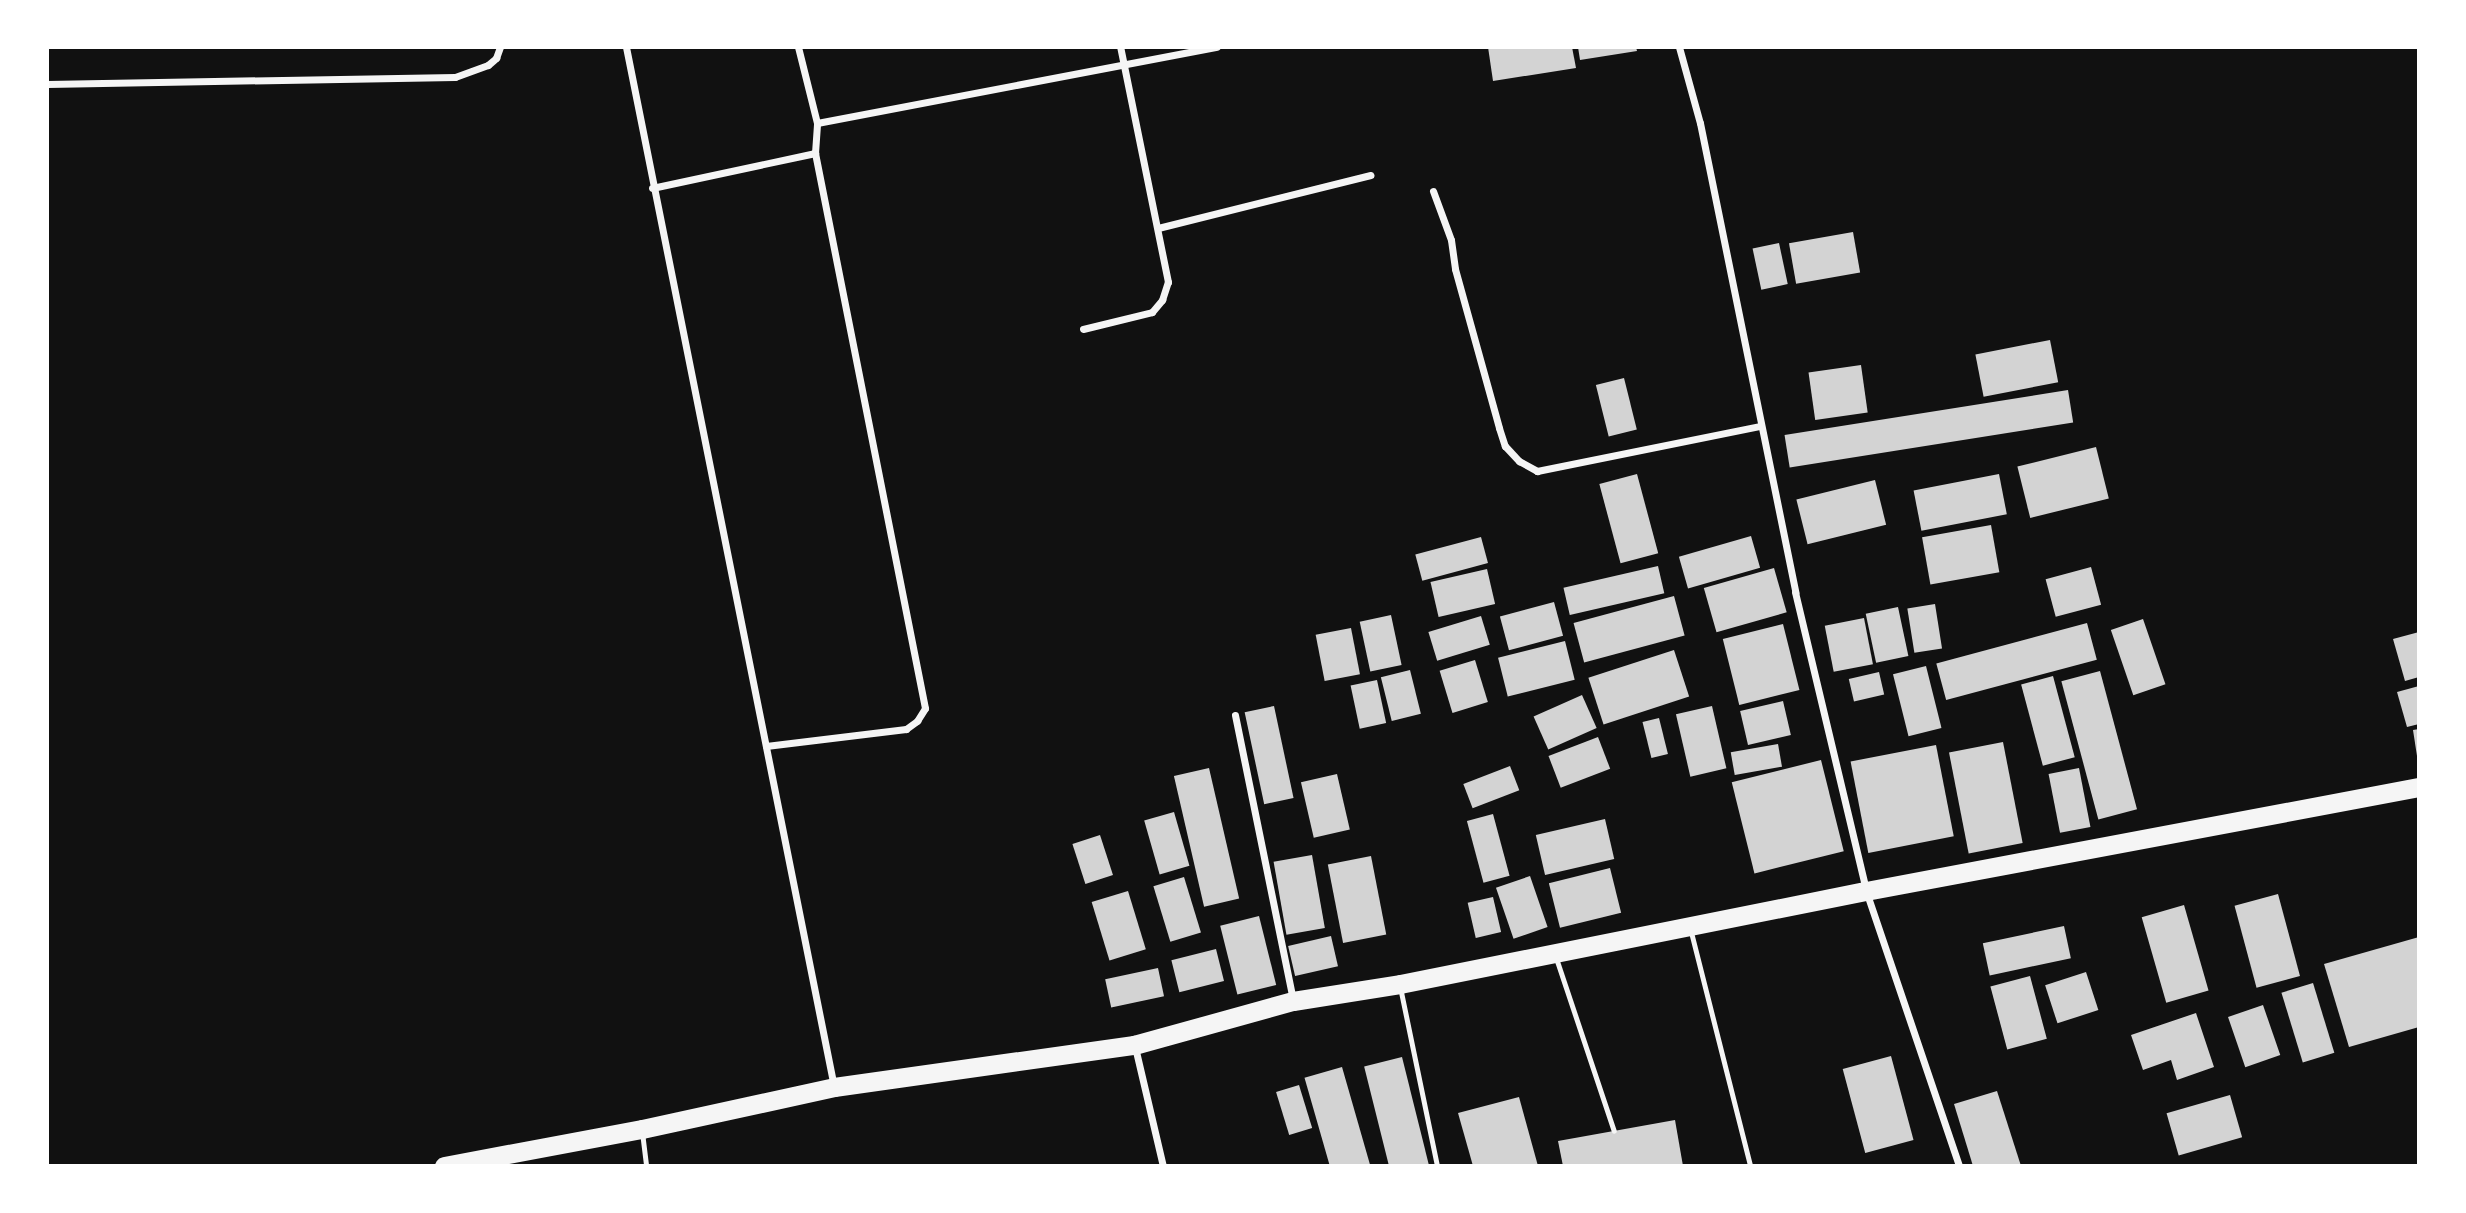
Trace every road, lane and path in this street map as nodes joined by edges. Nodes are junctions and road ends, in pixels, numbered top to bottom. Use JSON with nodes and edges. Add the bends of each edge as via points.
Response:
{"nodes":[{"id":1,"x":500,"y":47,"type":"edge"},
{"id":2,"x":626,"y":47,"type":"edge"},
{"id":3,"x":798,"y":47,"type":"edge"},
{"id":4,"x":1120,"y":47,"type":"edge"},
{"id":5,"x":1217,"y":47,"type":"edge"},
{"id":6,"x":1679,"y":47,"type":"edge"},
{"id":7,"x":1122,"y":67,"type":"junction"},
{"id":8,"x":47,"y":84,"type":"edge"},
{"id":9,"x":817,"y":123,"type":"junction"},
{"id":10,"x":816,"y":153,"type":"junction"},
{"id":11,"x":1371,"y":175,"type":"dead end"},
{"id":12,"x":652,"y":188,"type":"junction"},
{"id":13,"x":1433,"y":191,"type":"dead end"},
{"id":14,"x":1158,"y":228,"type":"junction"},
{"id":15,"x":1083,"y":330,"type":"dead end"},
{"id":16,"x":1761,"y":426,"type":"junction"},
{"id":17,"x":1235,"y":715,"type":"dead end"},
{"id":18,"x":766,"y":746,"type":"junction"},
{"id":19,"x":2419,"y":787,"type":"edge"},
{"id":20,"x":1866,"y":891,"type":"junction"},
{"id":21,"x":1689,"y":925,"type":"junction"},
{"id":22,"x":1555,"y":952,"type":"junction"},
{"id":23,"x":1400,"y":984,"type":"junction"},
{"id":24,"x":1293,"y":1001,"type":"junction"},
{"id":25,"x":1134,"y":1045,"type":"junction"},
{"id":26,"x":834,"y":1087,"type":"junction"},
{"id":27,"x":642,"y":1129,"type":"junction"},
{"id":28,"x":1614,"y":1131,"type":"dead end"},
{"id":29,"x":444,"y":1166,"type":"edge"},
{"id":30,"x":646,"y":1166,"type":"edge"},
{"id":31,"x":1163,"y":1166,"type":"edge"},
{"id":32,"x":1437,"y":1166,"type":"edge"},
{"id":33,"x":1750,"y":1166,"type":"edge"},
{"id":34,"x":1959,"y":1166,"type":"edge"}],
"edges":[{"from":1,"to":8,"type":"street","via":[[488,65],[455,77]]},
{"from":2,"to":12,"type":"street"},
{"from":3,"to":9,"type":"street"},
{"from":4,"to":7,"type":"street"},
{"from":5,"to":7,"type":"street"},
{"from":6,"to":16,"type":"street","via":[[1700,123]]},
{"from":7,"to":9,"type":"street"},
{"from":7,"to":14,"type":"street"},
{"from":9,"to":10,"type":"street"},
{"from":10,"to":12,"type":"street"},
{"from":10,"to":18,"type":"street","via":[[925,708],[906,729]]},
{"from":11,"to":14,"type":"street"},
{"from":12,"to":18,"type":"street"},
{"from":13,"to":16,"type":"street","via":[[1451,240],[1455,270],[1499,428],[1505,446],[1519,461],[1537,471]]},
{"from":14,"to":15,"type":"street","via":[[1168,282],[1162,300],[1152,312]]},
{"from":16,"to":20,"type":"street"},
{"from":17,"to":24,"type":"street"},
{"from":18,"to":26,"type":"street"},
{"from":19,"to":20,"type":"highway"},
{"from":20,"to":21,"type":"highway"},
{"from":20,"to":34,"type":"street"},
{"from":21,"to":22,"type":"highway"},
{"from":21,"to":33,"type":"lane"},
{"from":22,"to":23,"type":"highway"},
{"from":22,"to":28,"type":"lane"},
{"from":23,"to":24,"type":"highway"},
{"from":23,"to":32,"type":"lane"},
{"from":24,"to":25,"type":"highway"},
{"from":25,"to":26,"type":"highway"},
{"from":25,"to":31,"type":"street"},
{"from":26,"to":27,"type":"highway"},
{"from":27,"to":29,"type":"highway"},
{"from":27,"to":30,"type":"lane"}]}
